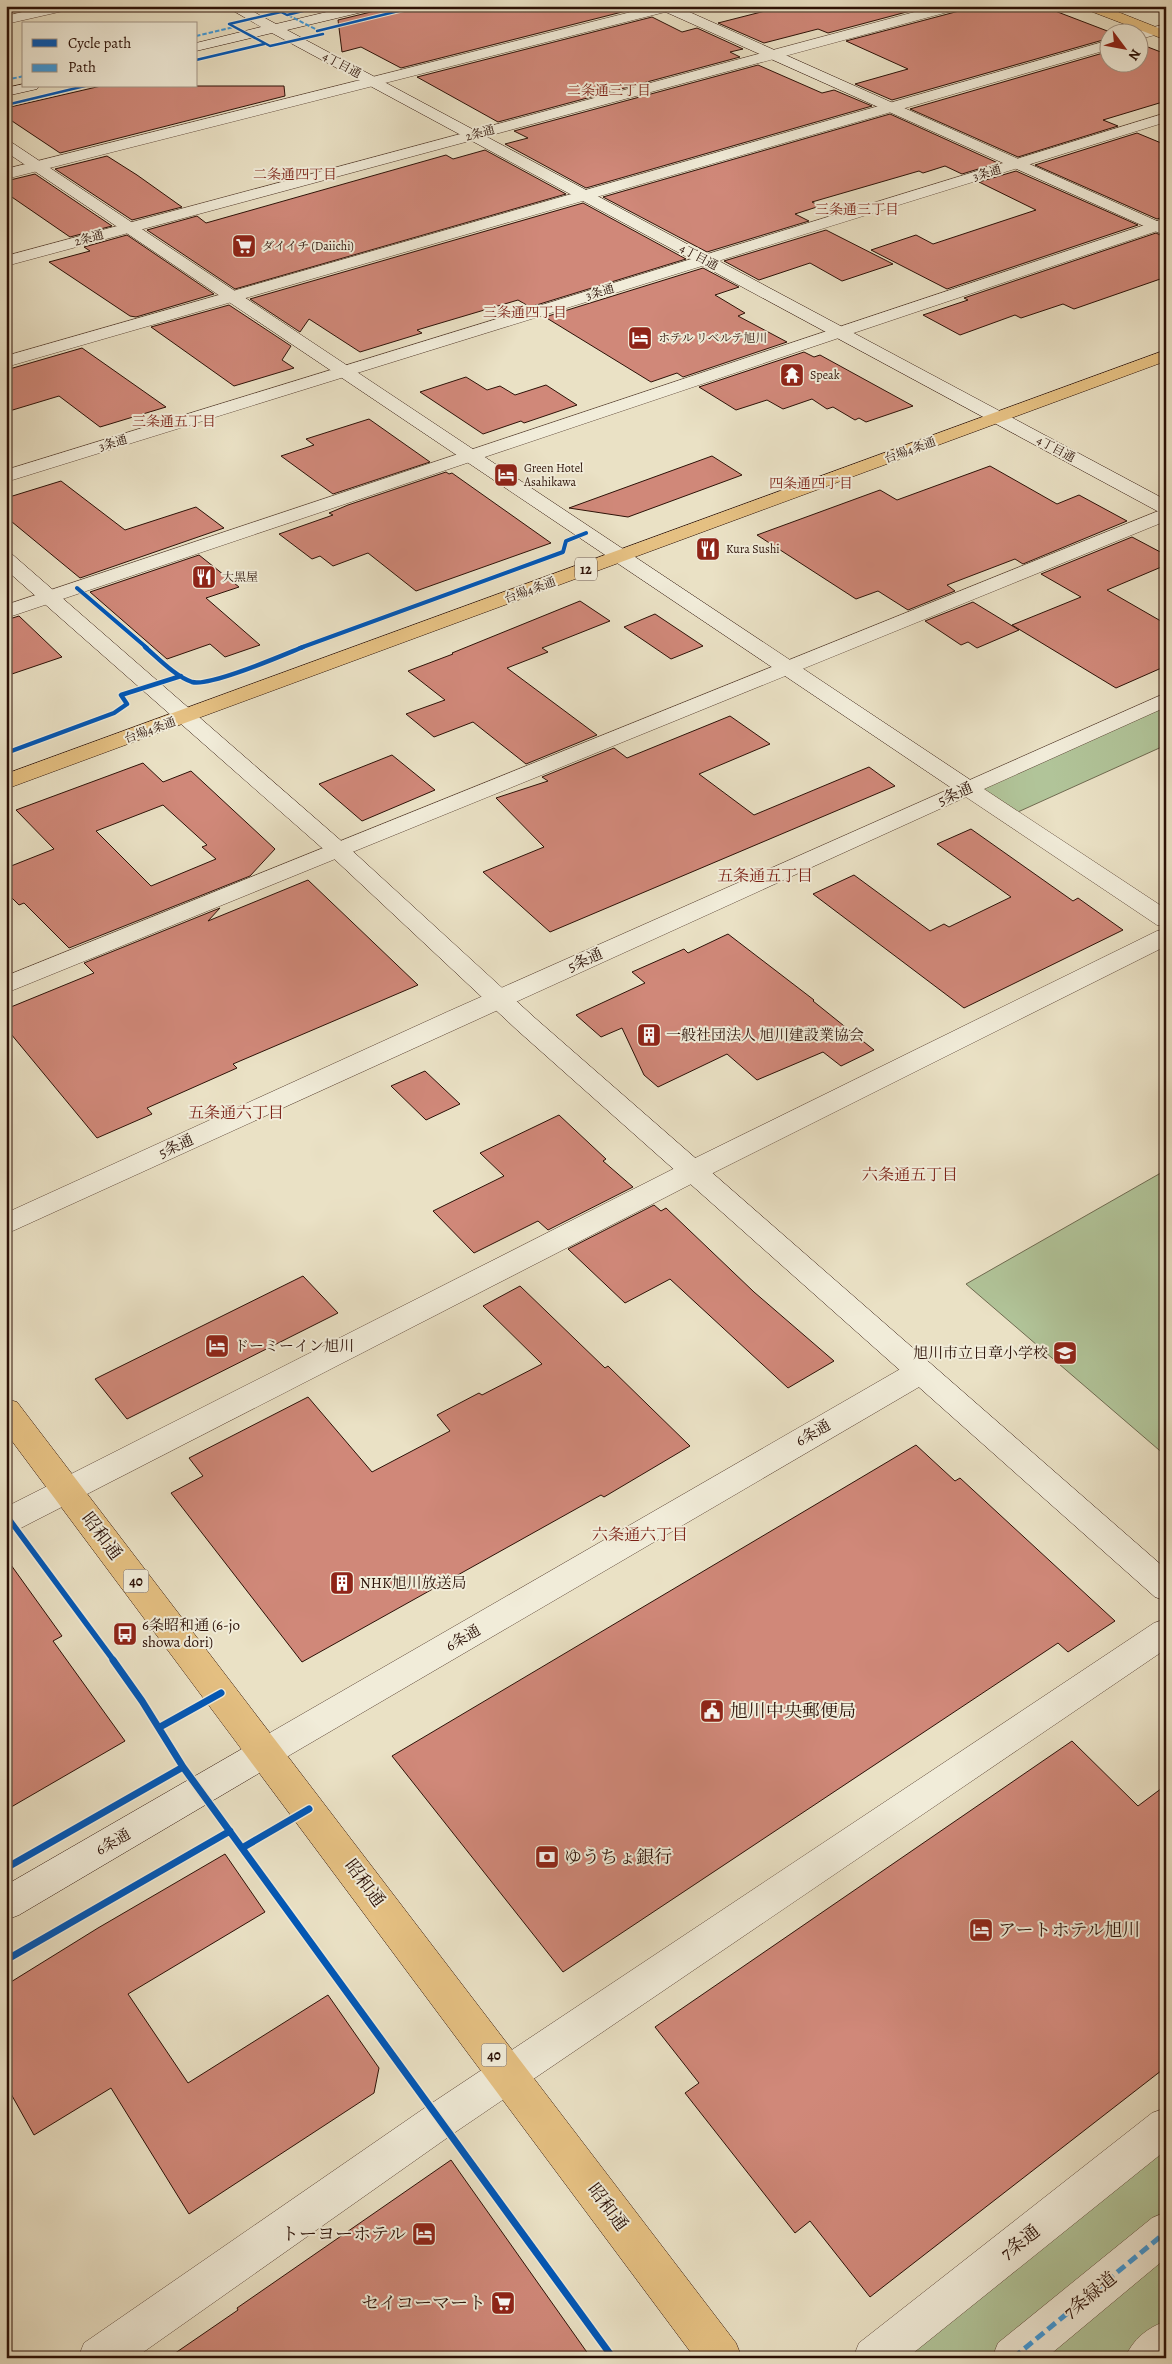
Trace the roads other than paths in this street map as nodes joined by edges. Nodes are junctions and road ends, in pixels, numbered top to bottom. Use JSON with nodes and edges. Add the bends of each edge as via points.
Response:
{"nodes":[{"id":1,"x":68,"y":6,"type":"edge"},
{"id":2,"x":232,"y":6,"type":"edge"},
{"id":3,"x":370,"y":6,"type":"edge"},
{"id":4,"x":954,"y":6,"type":"edge"},
{"id":5,"x":1090,"y":6,"type":"edge"},
{"id":6,"x":668,"y":7,"type":"edge"},
{"id":7,"x":6,"y":20,"type":"edge"},
{"id":8,"x":274,"y":29,"type":"junction"},
{"id":9,"x":1162,"y":31,"type":"edge"},
{"id":10,"x":198,"y":47,"type":"edge"},
{"id":11,"x":1100,"y":47,"type":"edge"},
{"id":12,"x":774,"y":55,"type":"junction"},
{"id":13,"x":372,"y":82,"type":"junction"},
{"id":14,"x":23,"y":88,"type":"edge"},
{"id":15,"x":6,"y":92,"type":"edge"},
{"id":16,"x":889,"y":108,"type":"junction"},
{"id":17,"x":1166,"y":118,"type":"edge"},
{"id":18,"x":473,"y":136,"type":"junction"},
{"id":19,"x":6,"y":145,"type":"edge"},
{"id":20,"x":1016,"y":164,"type":"junction"},
{"id":21,"x":37,"y":166,"type":"junction"},
{"id":22,"x":6,"y":174,"type":"edge"},
{"id":23,"x":584,"y":196,"type":"junction"},
{"id":24,"x":1163,"y":227,"type":"edge"},
{"id":25,"x":129,"y":228,"type":"junction"},
{"id":26,"x":705,"y":260,"type":"junction"},
{"id":27,"x":6,"y":261,"type":"edge"},
{"id":28,"x":233,"y":297,"type":"junction"},
{"id":29,"x":840,"y":333,"type":"junction"},
{"id":30,"x":1166,"y":356,"type":"edge"},
{"id":31,"x":6,"y":362,"type":"edge"},
{"id":32,"x":344,"y":372,"type":"junction"},
{"id":33,"x":998,"y":417,"type":"junction"},
{"id":34,"x":472,"y":456,"type":"junction"},
{"id":35,"x":6,"y":476,"type":"edge"},
{"id":36,"x":1166,"y":508,"type":"edge"},
{"id":37,"x":1166,"y":514,"type":"edge"},
{"id":38,"x":621,"y":556,"type":"junction"},
{"id":39,"x":6,"y":559,"type":"edge"},
{"id":40,"x":50,"y":598,"type":"junction"},
{"id":41,"x":6,"y":612,"type":"edge"},
{"id":42,"x":786,"y":667,"type":"junction"},
{"id":43,"x":1166,"y":699,"type":"edge"},
{"id":44,"x":186,"y":716,"type":"junction"},
{"id":45,"x":6,"y":782,"type":"edge"},
{"id":46,"x":967,"y":788,"type":"junction"},
{"id":47,"x":338,"y":850,"type":"junction"},
{"id":48,"x":1166,"y":920,"type":"edge"},
{"id":49,"x":1166,"y":936,"type":"edge"},
{"id":50,"x":6,"y":985,"type":"edge"},
{"id":51,"x":498,"y":999,"type":"junction"},
{"id":52,"x":693,"y":1171,"type":"junction"},
{"id":53,"x":6,"y":1224,"type":"edge"},
{"id":54,"x":920,"y":1372,"type":"junction"},
{"id":55,"x":6,"y":1410,"type":"edge"},
{"id":56,"x":67,"y":1490,"type":"junction"},
{"id":57,"x":6,"y":1521,"type":"edge"},
{"id":58,"x":1166,"y":1588,"type":"edge"},
{"id":59,"x":1166,"y":1632,"type":"edge"},
{"id":60,"x":266,"y":1752,"type":"junction"},
{"id":61,"x":6,"y":1904,"type":"edge"},
{"id":62,"x":508,"y":2074,"type":"junction"},
{"id":63,"x":1166,"y":2126,"type":"edge"},
{"id":64,"x":1166,"y":2232,"type":"edge"},
{"id":65,"x":1166,"y":2341,"type":"edge"},
{"id":66,"x":99,"y":2358,"type":"edge"},
{"id":67,"x":721,"y":2358,"type":"edge"},
{"id":68,"x":874,"y":2358,"type":"edge"},
{"id":69,"x":1013,"y":2358,"type":"edge"},
{"id":70,"x":1146,"y":2358,"type":"edge"}],
"edges":[{"from":1,"to":7,"type":"street"},
{"from":2,"to":8,"type":"street","name":"4丁目通"},
{"from":3,"to":8,"type":"street"},
{"from":4,"to":12,"type":"street","name":"2条通"},
{"from":5,"to":9,"type":"highway"},
{"from":6,"to":12,"type":"street"},
{"from":6,"to":13,"type":"street"},
{"from":8,"to":10,"type":"street"},
{"from":8,"to":13,"type":"street","name":"4丁目通"},
{"from":11,"to":16,"type":"street"},
{"from":12,"to":16,"type":"street"},
{"from":12,"to":18,"type":"street","name":"2条通"},
{"from":13,"to":18,"type":"street","name":"4丁目通"},
{"from":13,"to":21,"type":"street"},
{"from":14,"to":15,"type":"street"},
{"from":16,"to":20,"type":"street"},
{"from":16,"to":23,"type":"street"},
{"from":17,"to":20,"type":"street","name":"3条通"},
{"from":18,"to":23,"type":"street","name":"4丁目通"},
{"from":18,"to":25,"type":"street","name":"2条通"},
{"from":19,"to":21,"type":"street"},
{"from":20,"to":24,"type":"street"},
{"from":20,"to":26,"type":"street","name":"3条通"},
{"from":21,"to":22,"type":"street"},
{"from":21,"to":25,"type":"street"},
{"from":23,"to":26,"type":"street","name":"4丁目通"},
{"from":23,"to":28,"type":"street"},
{"from":24,"to":29,"type":"street"},
{"from":25,"to":27,"type":"street","name":"2条通"},
{"from":25,"to":28,"type":"street"},
{"from":26,"to":29,"type":"street","name":"4丁目通"},
{"from":26,"to":32,"type":"street","name":"3条通"},
{"from":28,"to":31,"type":"street"},
{"from":28,"to":32,"type":"street"},
{"from":29,"to":33,"type":"street","name":"4丁目通"},
{"from":29,"to":34,"type":"street"},
{"from":30,"to":33,"type":"highway","name":"台場4条通","number":"12"},
{"from":32,"to":34,"type":"street"},
{"from":32,"to":35,"type":"street","name":"3条通"},
{"from":33,"to":36,"type":"street","name":"4丁目通"},
{"from":33,"to":38,"type":"highway","name":"台場4条通","number":"12"},
{"from":34,"to":38,"type":"street"},
{"from":34,"to":40,"type":"street"},
{"from":37,"to":42,"type":"street"},
{"from":38,"to":42,"type":"street"},
{"from":38,"to":44,"type":"highway","name":"台場4条通","number":"12"},
{"from":39,"to":40,"type":"street"},
{"from":40,"to":41,"type":"street"},
{"from":40,"to":44,"type":"street"},
{"from":42,"to":46,"type":"street"},
{"from":42,"to":47,"type":"street"},
{"from":43,"to":46,"type":"street","name":"5条通"},
{"from":44,"to":45,"type":"highway","name":"台場4条通","number":"12"},
{"from":44,"to":47,"type":"street"},
{"from":46,"to":48,"type":"street"},
{"from":46,"to":51,"type":"street","name":"5条通"},
{"from":47,"to":50,"type":"street"},
{"from":47,"to":51,"type":"street"},
{"from":49,"to":52,"type":"street"},
{"from":51,"to":52,"type":"street"},
{"from":51,"to":53,"type":"street","name":"5条通"},
{"from":52,"to":54,"type":"street"},
{"from":52,"to":56,"type":"street"},
{"from":54,"to":58,"type":"street"},
{"from":54,"to":60,"type":"street","name":"6条通"},
{"from":55,"to":56,"type":"highway","name":"昭和通","number":"40"},
{"from":56,"to":57,"type":"street"},
{"from":56,"to":60,"type":"highway","name":"昭和通","number":"40"},
{"from":59,"to":62,"type":"street"},
{"from":60,"to":61,"type":"street","name":"6条通"},
{"from":60,"to":62,"type":"highway","name":"昭和通","number":"40"},
{"from":62,"to":66,"type":"street"},
{"from":62,"to":67,"type":"highway","name":"昭和通","number":"40"},
{"from":63,"to":68,"type":"street","name":"7条通"},
{"from":64,"to":69,"type":"street","name":"7条緑道"},
{"from":65,"to":70,"type":"street"}]}
